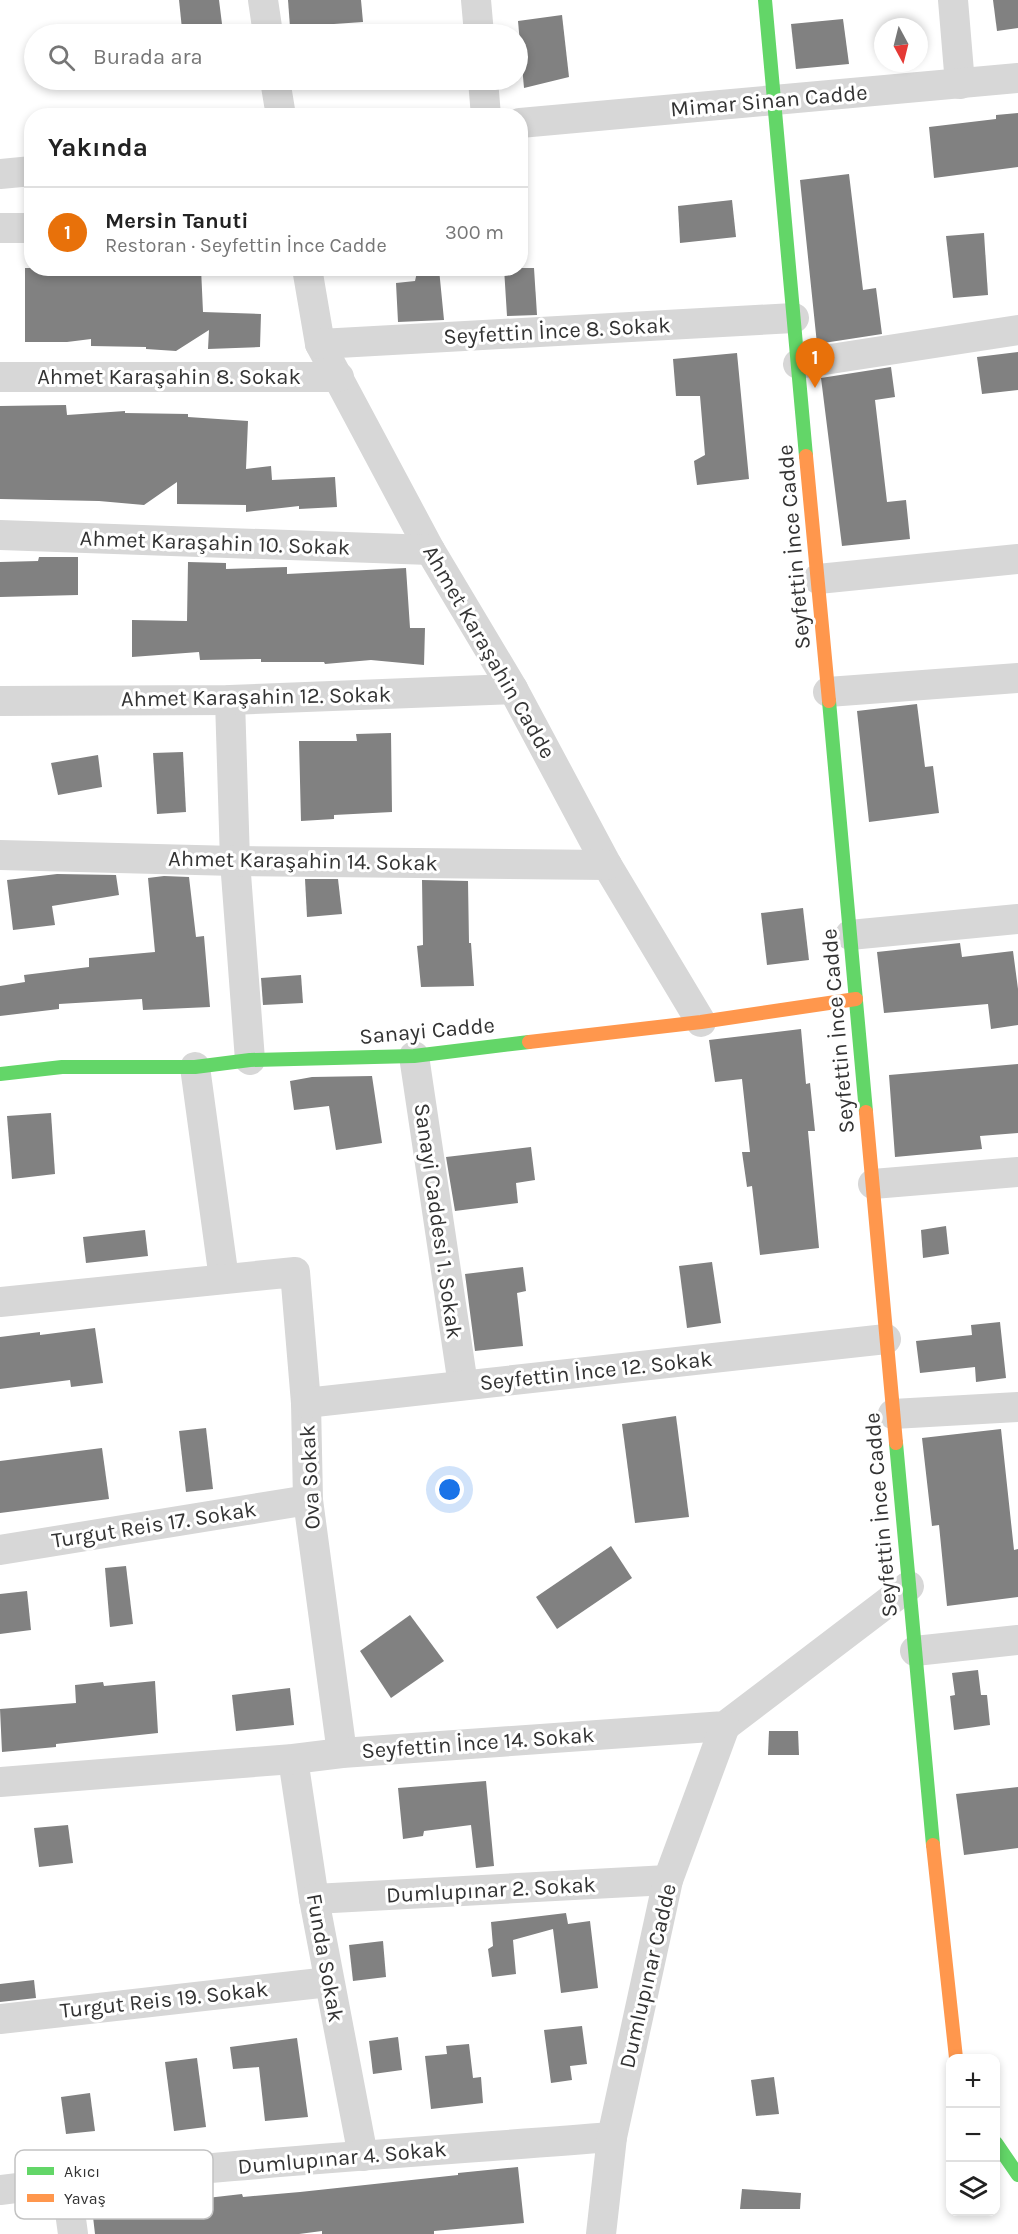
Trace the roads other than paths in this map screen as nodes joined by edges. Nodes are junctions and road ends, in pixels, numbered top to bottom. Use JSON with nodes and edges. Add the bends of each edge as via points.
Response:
{"nodes":[{"id":1,"x":263,"y":0,"type":"edge"},
{"id":2,"x":476,"y":0,"type":"edge"},
{"id":3,"x":765,"y":0,"type":"edge"},
{"id":4,"x":953,"y":0,"type":"edge"},
{"id":5,"x":267,"y":24,"type":"edge"},
{"id":6,"x":478,"y":24,"type":"edge"},
{"id":7,"x":1018,"y":78,"type":"edge"},
{"id":8,"x":960,"y":84,"type":"junction"},
{"id":9,"x":277,"y":90,"type":"edge"},
{"id":10,"x":484,"y":90,"type":"edge"},
{"id":11,"x":774,"y":101,"type":"junction"},
{"id":12,"x":280,"y":108,"type":"edge"},
{"id":13,"x":485,"y":108,"type":"edge"},
{"id":14,"x":528,"y":122,"type":"edge"},
{"id":15,"x":24,"y":172,"type":"edge"},
{"id":16,"x":0,"y":174,"type":"edge"},
{"id":17,"x":0,"y":228,"type":"edge"},
{"id":18,"x":24,"y":228,"type":"edge"},
{"id":19,"x":308,"y":276,"type":"edge"},
{"id":20,"x":794,"y":318,"type":"junction"},
{"id":21,"x":1018,"y":330,"type":"edge"},
{"id":22,"x":320,"y":344,"type":"junction"},
{"id":23,"x":798,"y":364,"type":"junction"},
{"id":24,"x":0,"y":377,"type":"edge"},
{"id":25,"x":339,"y":377,"type":"junction"},
{"id":26,"x":0,"y":535,"type":"edge"},
{"id":27,"x":430,"y":550,"type":"junction"},
{"id":28,"x":1018,"y":559,"type":"edge"},
{"id":29,"x":818,"y":579,"type":"junction"},
{"id":30,"x":1018,"y":678,"type":"edge"},
{"id":31,"x":513,"y":689,"type":"junction"},
{"id":32,"x":828,"y":692,"type":"junction"},
{"id":33,"x":230,"y":700,"type":"junction"},
{"id":34,"x":0,"y":701,"type":"edge"},
{"id":35,"x":0,"y":855,"type":"edge"},
{"id":36,"x":235,"y":861,"type":"junction"},
{"id":37,"x":607,"y":865,"type":"junction"},
{"id":38,"x":1018,"y":918,"type":"edge"},
{"id":39,"x":850,"y":935,"type":"junction"},
{"id":40,"x":856,"y":999,"type":"junction"},
{"id":41,"x":701,"y":1022,"type":"junction"},
{"id":42,"x":414,"y":1056,"type":"junction"},
{"id":43,"x":250,"y":1060,"type":"junction"},
{"id":44,"x":195,"y":1067,"type":"junction"},
{"id":45,"x":0,"y":1074,"type":"edge"},
{"id":46,"x":1018,"y":1172,"type":"edge"},
{"id":47,"x":873,"y":1184,"type":"junction"},
{"id":48,"x":224,"y":1280,"type":"junction"},
{"id":49,"x":0,"y":1302,"type":"edge"},
{"id":50,"x":886,"y":1339,"type":"junction"},
{"id":51,"x":463,"y":1385,"type":"junction"},
{"id":52,"x":306,"y":1403,"type":"junction"},
{"id":53,"x":1018,"y":1407,"type":"edge"},
{"id":54,"x":893,"y":1414,"type":"junction"},
{"id":55,"x":308,"y":1500,"type":"junction"},
{"id":56,"x":0,"y":1550,"type":"edge"},
{"id":57,"x":909,"y":1586,"type":"junction"},
{"id":58,"x":1018,"y":1640,"type":"edge"},
{"id":59,"x":915,"y":1651,"type":"junction"},
{"id":60,"x":725,"y":1726,"type":"junction"},
{"id":61,"x":342,"y":1753,"type":"junction"},
{"id":62,"x":292,"y":1759,"type":"junction"},
{"id":63,"x":0,"y":1782,"type":"edge"},
{"id":64,"x":668,"y":1880,"type":"junction"},
{"id":65,"x":314,"y":1899,"type":"junction"},
{"id":66,"x":329,"y":1982,"type":"junction"},
{"id":67,"x":0,"y":2019,"type":"edge"},
{"id":68,"x":956,"y":2054,"type":"edge"},
{"id":69,"x":612,"y":2137,"type":"junction"},
{"id":70,"x":1000,"y":2149,"type":"edge"},
{"id":71,"x":363,"y":2156,"type":"junction"},
{"id":72,"x":213,"y":2169,"type":"edge"},
{"id":73,"x":1018,"y":2175,"type":"edge"},
{"id":74,"x":15,"y":2188,"type":"edge"},
{"id":75,"x":0,"y":2190,"type":"edge"},
{"id":76,"x":71,"y":2219,"type":"edge"},
{"id":77,"x":73,"y":2234,"type":"edge"},
{"id":78,"x":601,"y":2234,"type":"edge"}],
"edges":[{"from":1,"to":5,"type":"street"},
{"from":2,"to":6,"type":"street"},
{"from":3,"to":11,"type":"main road","name":"Seyfettin İnce Cadde"},
{"from":4,"to":8,"type":"street"},
{"from":7,"to":8,"type":"street","name":"Mimar Sinan Cadde"},
{"from":8,"to":11,"type":"street","name":"Mimar Sinan Cadde"},
{"from":9,"to":12,"type":"street"},
{"from":10,"to":13,"type":"street"},
{"from":11,"to":14,"type":"street","name":"Mimar Sinan Cadde"},
{"from":11,"to":20,"type":"main road","name":"Seyfettin İnce Cadde"},
{"from":15,"to":16,"type":"street"},
{"from":17,"to":18,"type":"street"},
{"from":19,"to":22,"type":"street","name":"Ahmet Karaşahin Cadde"},
{"from":20,"to":22,"type":"street","name":"Seyfettin İnce 8. Sokak"},
{"from":20,"to":23,"type":"main road","name":"Seyfettin İnce Cadde"},
{"from":21,"to":23,"type":"street"},
{"from":22,"to":25,"type":"street","name":"Ahmet Karaşahin Cadde"},
{"from":23,"to":29,"type":"main road","name":"Seyfettin İnce Cadde"},
{"from":24,"to":25,"type":"street","name":"Ahmet Karaşahin 8. Sokak"},
{"from":25,"to":27,"type":"street","name":"Ahmet Karaşahin Cadde"},
{"from":26,"to":27,"type":"street","name":"Ahmet Karaşahin 10. Sokak"},
{"from":27,"to":31,"type":"street","name":"Ahmet Karaşahin Cadde"},
{"from":28,"to":29,"type":"street"},
{"from":29,"to":32,"type":"main road","name":"Seyfettin İnce Cadde"},
{"from":30,"to":32,"type":"street"},
{"from":31,"to":33,"type":"street","name":"Ahmet Karaşahin 12. Sokak"},
{"from":31,"to":37,"type":"street","name":"Ahmet Karaşahin Cadde"},
{"from":32,"to":39,"type":"main road","name":"Seyfettin İnce Cadde"},
{"from":33,"to":34,"type":"street","name":"Ahmet Karaşahin 12. Sokak"},
{"from":33,"to":36,"type":"street"},
{"from":35,"to":36,"type":"street","name":"Ahmet Karaşahin 14. Sokak"},
{"from":36,"to":37,"type":"street","name":"Ahmet Karaşahin 14. Sokak"},
{"from":36,"to":43,"type":"street"},
{"from":37,"to":41,"type":"street","name":"Ahmet Karaşahin Cadde"},
{"from":38,"to":39,"type":"street"},
{"from":39,"to":40,"type":"main road","name":"Seyfettin İnce Cadde"},
{"from":40,"to":41,"type":"main road","name":"Sanayi Cadde"},
{"from":40,"to":47,"type":"main road","name":"Seyfettin İnce Cadde"},
{"from":41,"to":42,"type":"main road","name":"Sanayi Cadde"},
{"from":42,"to":43,"type":"main road","name":"Sanayi Cadde"},
{"from":42,"to":51,"type":"street","name":"Sanayi Caddesi 1. Sokak"},
{"from":43,"to":44,"type":"main road","name":"Sanayi Cadde"},
{"from":44,"to":45,"type":"main road","name":"Sanayi Cadde","via":[[62,1067]]},
{"from":44,"to":48,"type":"street"},
{"from":46,"to":47,"type":"street"},
{"from":47,"to":50,"type":"main road","name":"Seyfettin İnce Cadde"},
{"from":48,"to":49,"type":"street"},
{"from":48,"to":52,"type":"street","name":"Ova Sokak","via":[[295,1272]]},
{"from":50,"to":51,"type":"street","name":"Seyfettin İnce 12. Sokak"},
{"from":50,"to":54,"type":"main road","name":"Seyfettin İnce Cadde"},
{"from":51,"to":52,"type":"street","name":"Seyfettin İnce 12. Sokak"},
{"from":52,"to":55,"type":"street","name":"Ova Sokak"},
{"from":53,"to":54,"type":"street"},
{"from":54,"to":57,"type":"main road","name":"Seyfettin İnce Cadde"},
{"from":55,"to":56,"type":"street","name":"Turgut Reis 17. Sokak"},
{"from":55,"to":61,"type":"street","name":"Ova Sokak"},
{"from":57,"to":59,"type":"main road","name":"Seyfettin İnce Cadde"},
{"from":57,"to":60,"type":"street"},
{"from":58,"to":59,"type":"street"},
{"from":59,"to":68,"type":"main road","name":"Seyfettin İnce Cadde"},
{"from":60,"to":61,"type":"street","name":"Seyfettin İnce 14. Sokak"},
{"from":60,"to":64,"type":"street","name":"Dumlupınar Cadde"},
{"from":61,"to":62,"type":"street","name":"Seyfettin İnce 14. Sokak"},
{"from":62,"to":63,"type":"street","name":"Seyfettin İnce 14. Sokak"},
{"from":62,"to":65,"type":"street","name":"Funda Sokak"},
{"from":64,"to":65,"type":"street","name":"Dumlupınar 2. Sokak"},
{"from":64,"to":69,"type":"street","name":"Dumlupınar Cadde"},
{"from":65,"to":66,"type":"street","name":"Funda Sokak"},
{"from":66,"to":67,"type":"street","name":"Turgut Reis 19. Sokak"},
{"from":66,"to":71,"type":"street","name":"Funda Sokak"},
{"from":69,"to":71,"type":"street","name":"Dumlupınar 4. Sokak"},
{"from":69,"to":78,"type":"street","name":"Dumlupınar Cadde"},
{"from":70,"to":73,"type":"main road"},
{"from":71,"to":72,"type":"street","name":"Dumlupınar 4. Sokak"},
{"from":74,"to":75,"type":"street","name":"Dumlupınar 4. Sokak"},
{"from":76,"to":77,"type":"street"}]}
